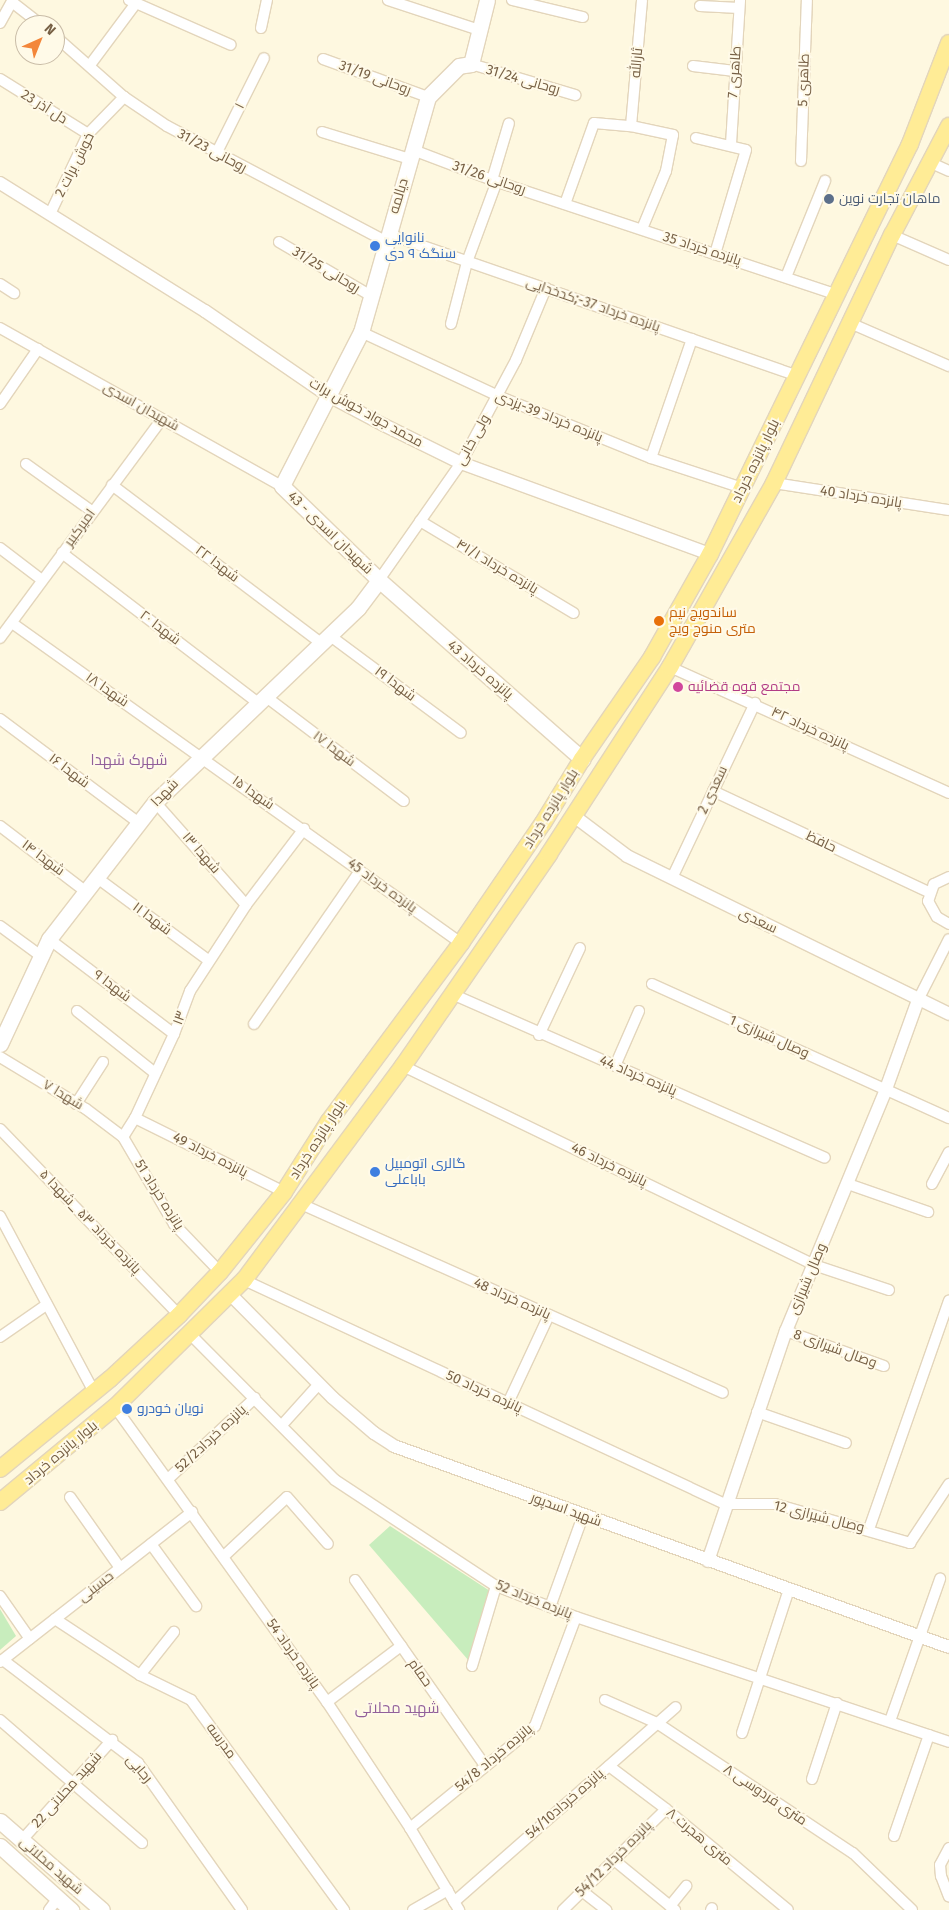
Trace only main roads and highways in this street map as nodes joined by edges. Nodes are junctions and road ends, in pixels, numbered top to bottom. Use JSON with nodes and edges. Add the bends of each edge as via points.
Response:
{"nodes":[{"id":1,"x":486,"y":0,"type":"edge"},
{"id":2,"x":949,"y":43,"type":"edge"},
{"id":3,"x":946,"y":59,"type":"edge"},
{"id":4,"x":949,"y":126,"type":"edge"},
{"id":5,"x":282,"y":486,"type":"joint"},
{"id":6,"x":379,"y":580,"type":"junction"},
{"id":7,"x":582,"y":759,"type":"junction"},
{"id":8,"x":4,"y":1024,"type":"edge"},
{"id":9,"x":0,"y":1044,"type":"edge"},
{"id":10,"x":2,"y":1461,"type":"edge"},
{"id":11,"x":0,"y":1502,"type":"edge"},
{"id":12,"x":0,"y":1821,"type":"edge"},
{"id":13,"x":0,"y":1846,"type":"edge"},
{"id":14,"x":53,"y":1904,"type":"edge"},
{"id":15,"x":71,"y":1910,"type":"edge"},
{"id":16,"x":102,"y":1910,"type":"edge"}],
"edges":[{"from":1,"to":5,"type":"main road","name":"دیالمه","via":[[471,64],[459,66],[428,96],[361,332]]},
{"from":2,"to":3,"type":"main road","name":"بلوار پانزده خرداد"},
{"from":3,"to":7,"type":"main road","name":"بلوار پانزده خرداد","via":[[910,144],[710,554],[652,657]]},
{"from":4,"to":11,"type":"main road","name":"بلوار پانزده خرداد","via":[[892,235],[774,483],[670,667],[574,816],[403,1066],[244,1280],[114,1407]]},
{"from":5,"to":6,"type":"main road","name":"شهیدان اسدی - 43"},
{"from":6,"to":7,"type":"main road","name":"پانزده خرداد 43"},
{"from":6,"to":8,"type":"main road","name":"شهدا","via":[[358,608],[155,802],[50,939]]},
{"from":7,"to":10,"type":"main road","name":"بلوار پانزده خرداد","via":[[461,943],[329,1121],[284,1192],[220,1272],[179,1315],[94,1392]]},
{"from":8,"to":9,"type":"main road","name":"شهدا"},
{"from":12,"to":16,"type":"main road","name":"شهید محلاتی"},
{"from":13,"to":14,"type":"main road","name":"شهید محلاتی"},
{"from":14,"to":15,"type":"main road","name":"شهید محلاتی"}]}
